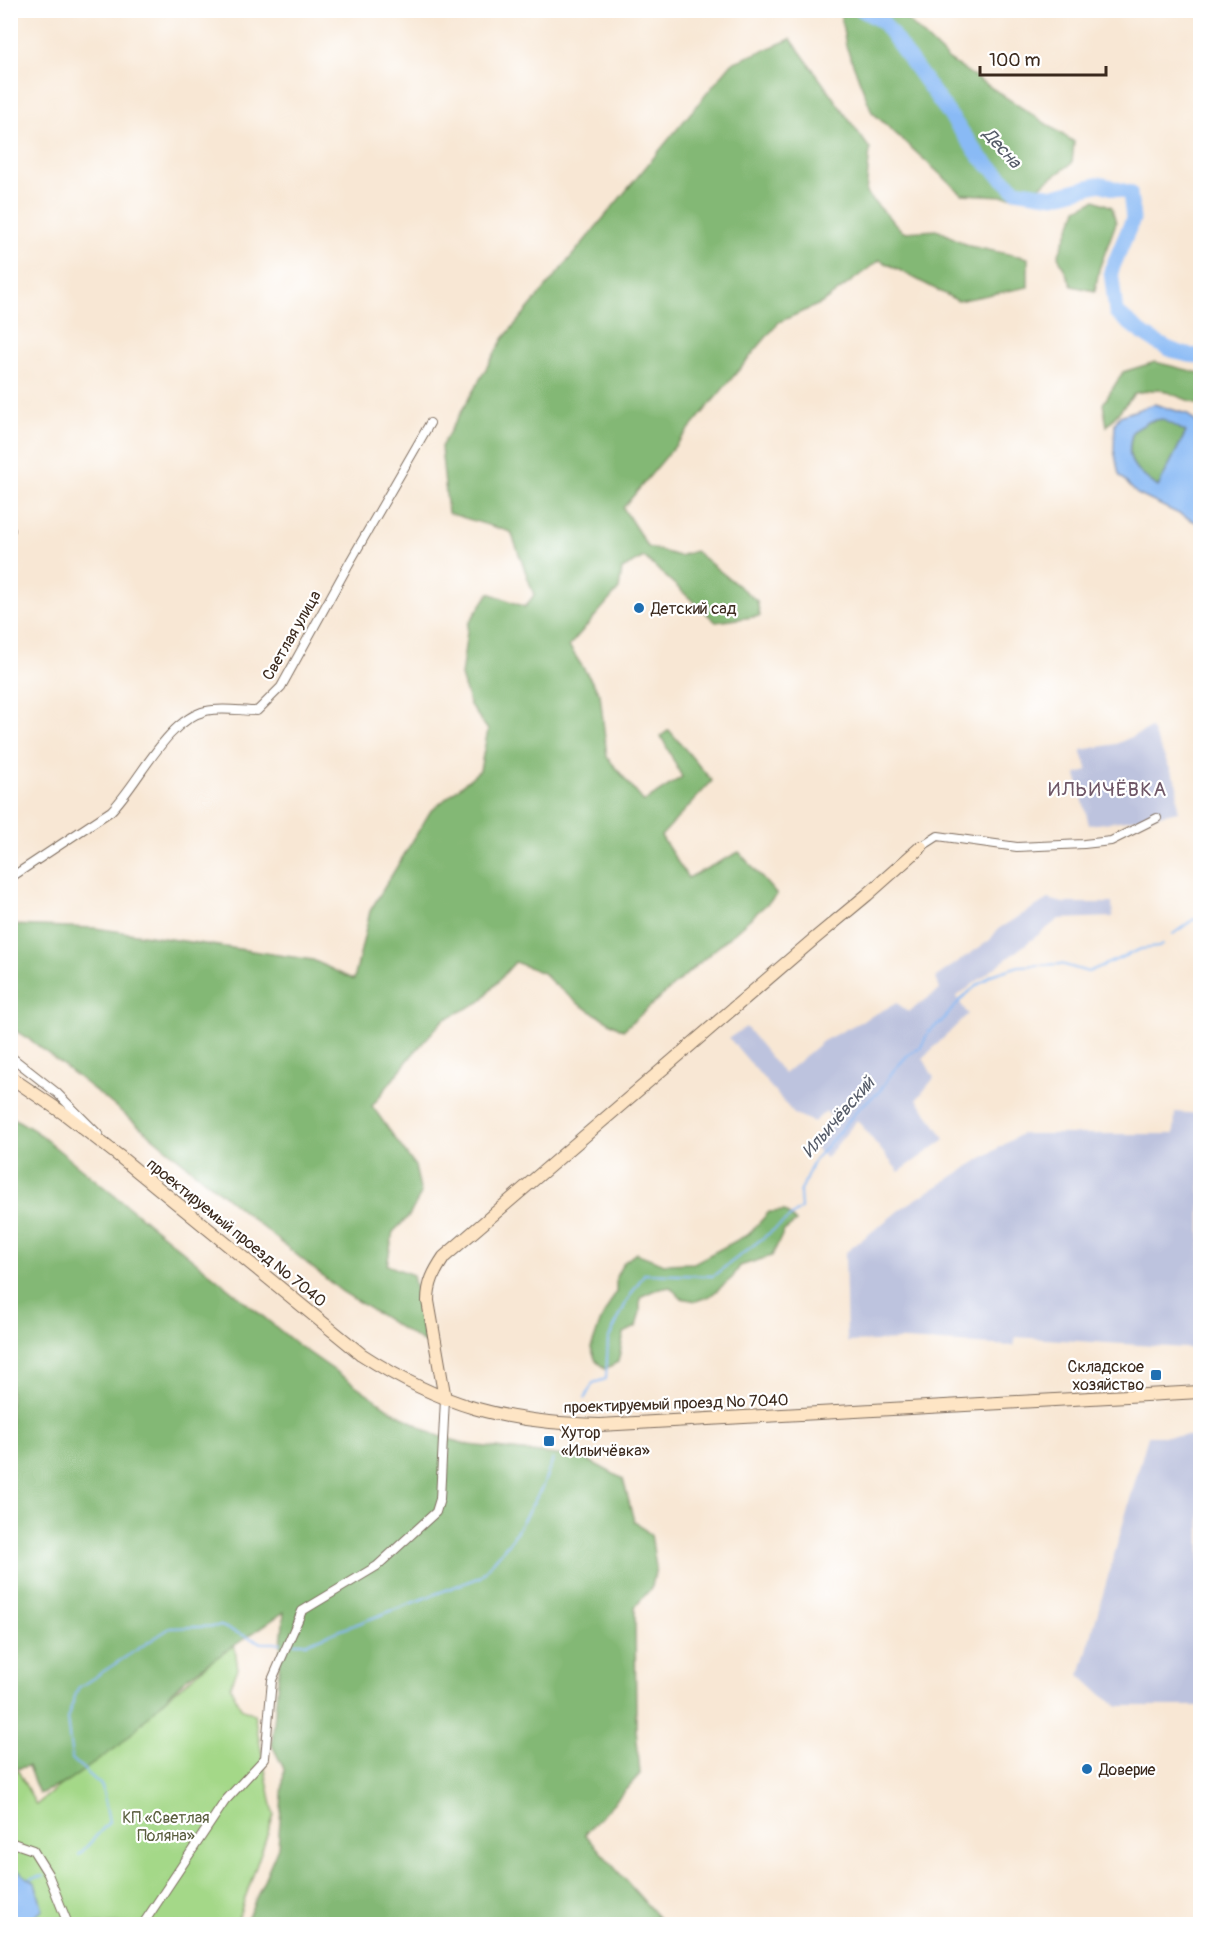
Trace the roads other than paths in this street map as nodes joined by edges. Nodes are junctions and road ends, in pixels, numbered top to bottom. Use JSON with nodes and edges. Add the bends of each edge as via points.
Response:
{"nodes":[{"id":1,"x":430,"y":423,"type":"dead end"},
{"id":2,"x":1157,"y":818,"type":"dead end"},
{"id":3,"x":921,"y":847,"type":"joint"},
{"id":4,"x":10,"y":878,"type":"edge"},
{"id":5,"x":10,"y":1056,"type":"edge"},
{"id":6,"x":10,"y":1077,"type":"edge"},
{"id":7,"x":119,"y":1156,"type":"junction"},
{"id":8,"x":1200,"y":1392,"type":"edge"},
{"id":9,"x":445,"y":1399,"type":"junction"},
{"id":10,"x":10,"y":1842,"type":"edge"},
{"id":11,"x":68,"y":1924,"type":"edge"},
{"id":12,"x":143,"y":1924,"type":"edge"}],
"edges":[{"from":1,"to":4,"type":"street","name":"Светлая улица","via":[[280,687],[257,711],[207,710],[185,719],[111,811]]},
{"from":2,"to":3,"type":"street","via":[[1111,841],[1017,847],[938,836]]},
{"from":3,"to":9,"type":"main road","via":[[444,1257],[428,1287],[428,1301]]},
{"from":5,"to":7,"type":"street","via":[[57,1093]]},
{"from":6,"to":7,"type":"main road","name":"проектируемый проезд № 7040"},
{"from":7,"to":9,"type":"main road","name":"проектируемый проезд № 7040","via":[[361,1354],[393,1375]]},
{"from":8,"to":9,"type":"main road","name":"проектируемый проезд № 7040","via":[[600,1425],[510,1417]]},
{"from":9,"to":12,"type":"street","via":[[436,1512],[377,1566],[302,1611],[272,1680],[265,1758],[225,1801]]},
{"from":10,"to":11,"type":"street","via":[[33,1850],[48,1874]]}]}
